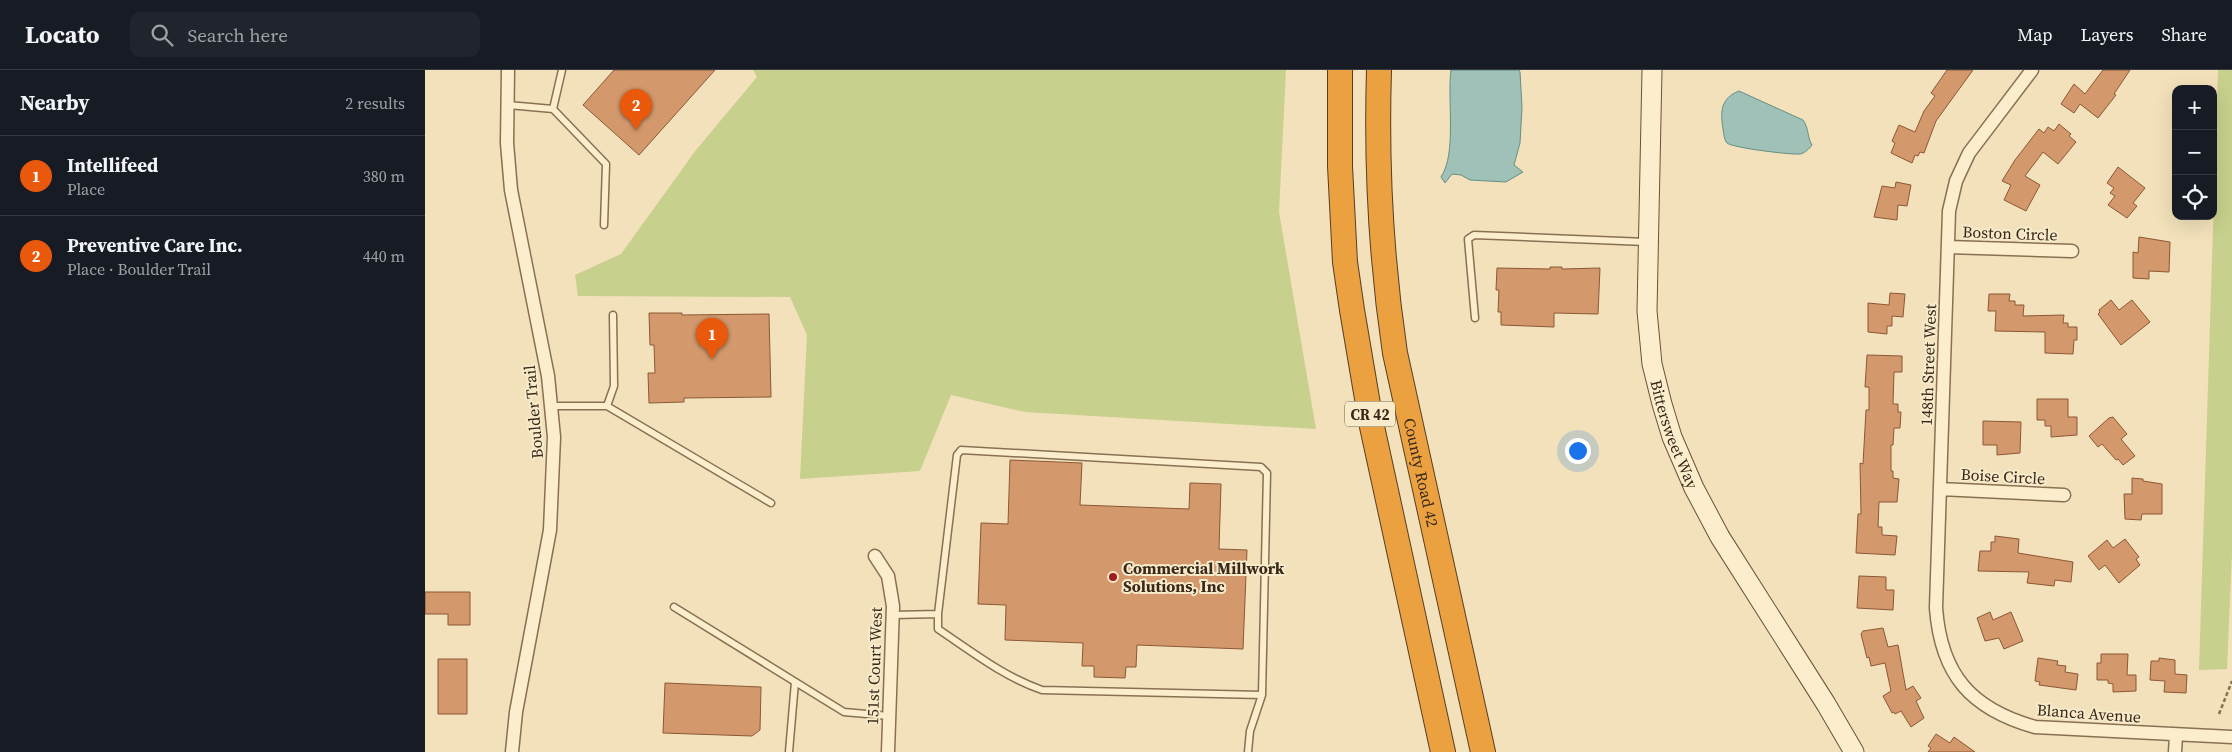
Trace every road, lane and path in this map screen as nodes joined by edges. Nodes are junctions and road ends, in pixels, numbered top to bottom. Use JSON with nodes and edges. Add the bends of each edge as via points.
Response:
{"nodes":[{"id":1,"x":508,"y":70,"type":"edge"},
{"id":2,"x":562,"y":70,"type":"edge"},
{"id":3,"x":1340,"y":70,"type":"edge"},
{"id":4,"x":1379,"y":70,"type":"edge"},
{"id":5,"x":1653,"y":70,"type":"edge"},
{"id":6,"x":2031,"y":70,"type":"edge"},
{"id":7,"x":507,"y":105,"type":"junction"},
{"id":8,"x":553,"y":109,"type":"junction"},
{"id":9,"x":604,"y":225,"type":"dead end"},
{"id":10,"x":1647,"y":242,"type":"junction"},
{"id":11,"x":1948,"y":247,"type":"junction"},
{"id":12,"x":2072,"y":251,"type":"dead end"},
{"id":13,"x":613,"y":315,"type":"dead end"},
{"id":14,"x":1475,"y":318,"type":"dead end"},
{"id":15,"x":551,"y":406,"type":"junction"},
{"id":16,"x":607,"y":406,"type":"junction"},
{"id":17,"x":1940,"y":489,"type":"junction"},
{"id":18,"x":2064,"y":495,"type":"dead end"},
{"id":19,"x":771,"y":503,"type":"dead end"},
{"id":20,"x":875,"y":556,"type":"dead end"},
{"id":21,"x":674,"y":607,"type":"dead end"},
{"id":22,"x":938,"y":614,"type":"junction"},
{"id":23,"x":893,"y":615,"type":"junction"},
{"id":24,"x":1959,"y":681,"type":"joint"},
{"id":25,"x":2232,"y":681,"type":"edge"},
{"id":26,"x":795,"y":682,"type":"junction"},
{"id":27,"x":1262,"y":695,"type":"junction"},
{"id":28,"x":2219,"y":714,"type":"dead end"},
{"id":29,"x":889,"y":716,"type":"junction"},
{"id":30,"x":2176,"y":735,"type":"junction"},
{"id":31,"x":2232,"y":737,"type":"edge"},
{"id":32,"x":512,"y":752,"type":"edge"},
{"id":33,"x":789,"y":752,"type":"edge"},
{"id":34,"x":888,"y":752,"type":"edge"},
{"id":35,"x":1248,"y":752,"type":"edge"},
{"id":36,"x":1443,"y":752,"type":"edge"},
{"id":37,"x":1483,"y":752,"type":"edge"},
{"id":38,"x":1853,"y":752,"type":"edge"},
{"id":39,"x":2175,"y":752,"type":"edge"}],
"edges":[{"from":1,"to":7,"type":"street","name":"Boulder Trail"},
{"from":2,"to":8,"type":"lane"},
{"from":3,"to":36,"type":"highway","number":"CR 42","via":[[1340,166],[1345,262],[1352,310],[1371,422]]},
{"from":4,"to":37,"type":"highway","name":"County Road 42","number":"CR 42","via":[[1380,212],[1395,353]]},
{"from":5,"to":10,"type":"street","name":"Bittersweet Way"},
{"from":6,"to":11,"type":"street","name":"148th Street West","via":[[1969,153],[1956,181],[1949,211]]},
{"from":7,"to":8,"type":"lane"},
{"from":7,"to":15,"type":"street","name":"Boulder Trail","via":[[511,190]]},
{"from":8,"to":9,"type":"lane","via":[[606,164]]},
{"from":10,"to":14,"type":"lane","via":[[1474,235],[1468,239]]},
{"from":10,"to":38,"type":"street","name":"Bittersweet Way","via":[[1647,311],[1652,364],[1681,458],[1720,537]]},
{"from":11,"to":12,"type":"street","name":"Boston Circle"},
{"from":11,"to":17,"type":"street","name":"148th Street West"},
{"from":13,"to":16,"type":"lane","via":[[613,386]]},
{"from":15,"to":16,"type":"lane"},
{"from":15,"to":32,"type":"street","name":"Boulder Trail","via":[[554,468],[551,530],[516,712]]},
{"from":16,"to":19,"type":"lane"},
{"from":17,"to":18,"type":"street","name":"Boise Circle"},
{"from":17,"to":24,"type":"street","name":"148th Street West","via":[[1938,630],[1946,657]]},
{"from":20,"to":23,"type":"street","name":"151st Court West","via":[[888,576]]},
{"from":21,"to":26,"type":"lane"},
{"from":22,"to":23,"type":"lane"},
{"from":22,"to":27,"type":"lane","via":[[938,629],[989,663],[1042,690]]},
{"from":22,"to":27,"type":"lane","via":[[957,455],[961,450],[1261,467],[1267,473]]},
{"from":23,"to":29,"type":"street","name":"151st Court West"},
{"from":24,"to":30,"type":"street","name":"Blanca Avenue","via":[[1980,704],[2007,720],[2035,728]]},
{"from":25,"to":28,"type":"path"},
{"from":26,"to":29,"type":"lane","via":[[845,712]]},
{"from":26,"to":33,"type":"lane"},
{"from":27,"to":35,"type":"lane","via":[[1250,731]]},
{"from":29,"to":34,"type":"street","name":"151st Court West"},
{"from":30,"to":31,"type":"street","name":"Blanca Avenue"},
{"from":30,"to":39,"type":"street"}]}
